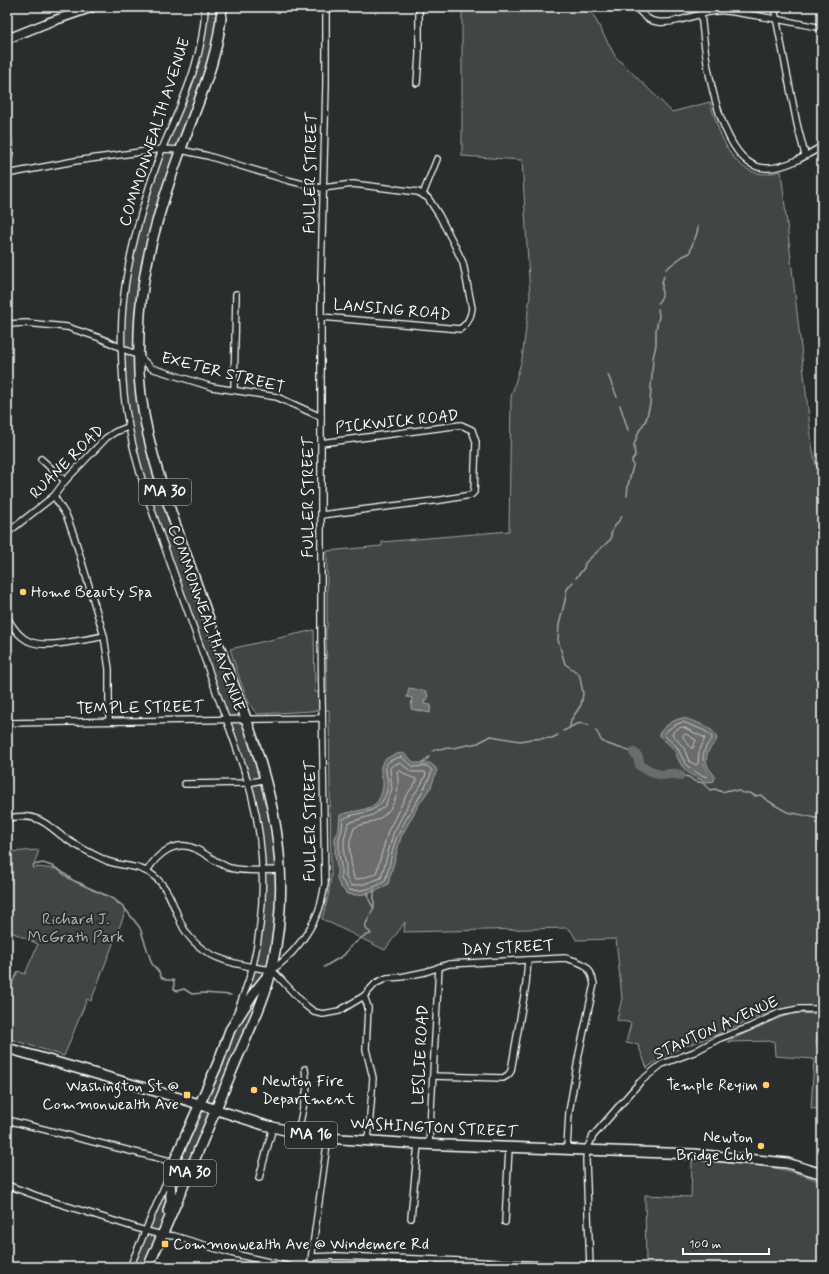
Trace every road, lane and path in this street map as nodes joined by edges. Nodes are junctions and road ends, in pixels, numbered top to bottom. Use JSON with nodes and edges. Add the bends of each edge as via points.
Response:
{"nodes":[{"id":1,"x":93,"y":7,"type":"edge"},
{"id":2,"x":205,"y":7,"type":"edge"},
{"id":3,"x":222,"y":7,"type":"edge"},
{"id":4,"x":326,"y":7,"type":"edge"},
{"id":5,"x":419,"y":7,"type":"edge"},
{"id":6,"x":636,"y":7,"type":"edge"},
{"id":7,"x":774,"y":7,"type":"edge"},
{"id":8,"x":700,"y":10,"type":"edge"},
{"id":9,"x":776,"y":19,"type":"junction"},
{"id":10,"x":822,"y":28,"type":"edge"},
{"id":11,"x":7,"y":39,"type":"edge"},
{"id":12,"x":417,"y":83,"type":"dead end"},
{"id":13,"x":7,"y":128,"type":"edge"},
{"id":14,"x":822,"y":146,"type":"edge"},
{"id":15,"x":162,"y":149,"type":"junction"},
{"id":16,"x":181,"y":150,"type":"junction"},
{"id":17,"x":805,"y":155,"type":"junction"},
{"id":18,"x":437,"y":159,"type":"dead end"},
{"id":19,"x":7,"y":174,"type":"edge"},
{"id":20,"x":323,"y":188,"type":"junction"},
{"id":21,"x":423,"y":194,"type":"junction"},
{"id":22,"x":236,"y":294,"type":"dead end"},
{"id":23,"x":321,"y":317,"type":"junction"},
{"id":24,"x":7,"y":324,"type":"edge"},
{"id":25,"x":121,"y":349,"type":"junction"},
{"id":26,"x":139,"y":356,"type":"junction"},
{"id":27,"x":234,"y":390,"type":"junction"},
{"id":28,"x":321,"y":417,"type":"junction"},
{"id":29,"x":128,"y":427,"type":"junction"},
{"id":30,"x":321,"y":443,"type":"junction"},
{"id":31,"x":41,"y":459,"type":"dead end"},
{"id":32,"x":65,"y":481,"type":"junction"},
{"id":33,"x":54,"y":496,"type":"junction"},
{"id":34,"x":321,"y":515,"type":"junction"},
{"id":35,"x":7,"y":533,"type":"edge"},
{"id":36,"x":7,"y":617,"type":"edge"},
{"id":37,"x":104,"y":636,"type":"junction"},
{"id":38,"x":322,"y":718,"type":"junction"},
{"id":39,"x":227,"y":720,"type":"junction"},
{"id":40,"x":246,"y":720,"type":"junction"},
{"id":41,"x":109,"y":721,"type":"junction"},
{"id":42,"x":7,"y":723,"type":"edge"},
{"id":43,"x":266,"y":779,"type":"junction"},
{"id":44,"x":248,"y":783,"type":"junction"},
{"id":45,"x":185,"y":784,"type":"dead end"},
{"id":46,"x":7,"y":818,"type":"edge"},
{"id":47,"x":262,"y":870,"type":"junction"},
{"id":48,"x":280,"y":870,"type":"junction"},
{"id":49,"x":147,"y":871,"type":"junction"},
{"id":50,"x":528,"y":960,"type":"junction"},
{"id":51,"x":252,"y":967,"type":"junction"},
{"id":52,"x":439,"y":967,"type":"junction"},
{"id":53,"x":272,"y":970,"type":"junction"},
{"id":54,"x":364,"y":996,"type":"junction"},
{"id":55,"x":822,"y":1009,"type":"edge"},
{"id":56,"x":230,"y":1030,"type":"junction"},
{"id":57,"x":7,"y":1048,"type":"edge"},
{"id":58,"x":305,"y":1069,"type":"dead end"},
{"id":59,"x":433,"y":1076,"type":"junction"},
{"id":60,"x":199,"y":1105,"type":"junction"},
{"id":61,"x":216,"y":1110,"type":"junction"},
{"id":62,"x":7,"y":1120,"type":"edge"},
{"id":63,"x":273,"y":1127,"type":"junction"},
{"id":64,"x":298,"y":1133,"type":"junction"},
{"id":65,"x":328,"y":1137,"type":"junction"},
{"id":66,"x":368,"y":1141,"type":"junction"},
{"id":67,"x":418,"y":1144,"type":"junction"},
{"id":68,"x":429,"y":1144,"type":"junction"},
{"id":69,"x":509,"y":1148,"type":"junction"},
{"id":70,"x":567,"y":1149,"type":"junction"},
{"id":71,"x":587,"y":1149,"type":"junction"},
{"id":72,"x":174,"y":1162,"type":"junction"},
{"id":73,"x":822,"y":1174,"type":"edge"},
{"id":74,"x":170,"y":1176,"type":"junction"},
{"id":75,"x":259,"y":1178,"type":"dead end"},
{"id":76,"x":7,"y":1185,"type":"edge"},
{"id":77,"x":411,"y":1218,"type":"dead end"},
{"id":78,"x":505,"y":1222,"type":"dead end"},
{"id":79,"x":146,"y":1231,"type":"junction"},
{"id":80,"x":162,"y":1235,"type":"junction"},
{"id":81,"x":312,"y":1257,"type":"junction"},
{"id":82,"x":130,"y":1267,"type":"edge"},
{"id":83,"x":148,"y":1267,"type":"edge"},
{"id":84,"x":290,"y":1267,"type":"edge"},
{"id":85,"x":310,"y":1267,"type":"edge"},
{"id":86,"x":589,"y":1267,"type":"edge"}],
"edges":[{"from":1,"to":11,"type":"main road"},
{"from":2,"to":15,"type":"street","name":"COMMONWEALTH AVENUE","via":[[201,44],[195,67]]},
{"from":3,"to":16,"type":"main road","name":"COMMONWEALTH AVENUE","number":"MA 30","via":[[213,62]]},
{"from":4,"to":20,"type":"street","name":"FULLER STREET"},
{"from":5,"to":12,"type":"street"},
{"from":6,"to":8,"type":"street","via":[[649,20],[668,23],[684,20]]},
{"from":7,"to":9,"type":"street"},
{"from":8,"to":9,"type":"street","via":[[720,10]]},
{"from":8,"to":17,"type":"street","via":[[708,68],[716,101],[739,153],[752,164],[765,168],[788,163]]},
{"from":9,"to":10,"type":"street"},
{"from":9,"to":17,"type":"street"},
{"from":13,"to":19,"type":"street","via":[[10,151]]},
{"from":14,"to":17,"type":"street"},
{"from":15,"to":16,"type":"street"},
{"from":15,"to":19,"type":"street","via":[[75,161]]},
{"from":15,"to":25,"type":"street","name":"COMMONWEALTH AVENUE","via":[[139,223],[129,268],[124,294]]},
{"from":16,"to":20,"type":"street"},
{"from":16,"to":26,"type":"main road","name":"COMMONWEALTH AVENUE","number":"MA 30","via":[[151,246],[144,280]]},
{"from":18,"to":21,"type":"street"},
{"from":20,"to":21,"type":"street","via":[[353,184]]},
{"from":20,"to":23,"type":"street","name":"FULLER STREET"},
{"from":21,"to":23,"type":"street","name":"LANSING ROAD","via":[[439,215],[463,263],[472,308],[468,321],[460,329]]},
{"from":22,"to":27,"type":"street"},
{"from":23,"to":28,"type":"street","name":"FULLER STREET"},
{"from":24,"to":25,"type":"street","name":"EXETER STREET","via":[[67,327],[100,338]]},
{"from":25,"to":26,"type":"street","name":"EXETER STREET"},
{"from":25,"to":29,"type":"street","name":"COMMONWEALTH AVENUE"},
{"from":26,"to":27,"type":"street","name":"EXETER STREET","via":[[151,368],[212,387]]},
{"from":26,"to":40,"type":"main road","name":"COMMONWEALTH AVENUE","number":"MA 30","via":[[144,413],[157,469]]},
{"from":27,"to":28,"type":"street","name":"EXETER STREET","via":[[277,397]]},
{"from":28,"to":30,"type":"street","name":"FULLER STREET"},
{"from":29,"to":32,"type":"street","name":"RUANE ROAD","via":[[106,438]]},
{"from":29,"to":39,"type":"street","name":"COMMONWEALTH AVENUE","via":[[143,484]]},
{"from":30,"to":34,"type":"street","name":"FULLER STREET"},
{"from":30,"to":34,"type":"street","name":"PICKWICK ROAD","via":[[461,425],[472,430],[476,442],[474,492],[471,495]]},
{"from":31,"to":32,"type":"street"},
{"from":32,"to":33,"type":"street","name":"RUANE ROAD"},
{"from":33,"to":35,"type":"street","name":"RUANE ROAD"},
{"from":33,"to":37,"type":"street","via":[[67,517],[74,536]]},
{"from":34,"to":38,"type":"street","name":"FULLER STREET"},
{"from":36,"to":37,"type":"street","via":[[20,634],[40,645],[77,642]]},
{"from":37,"to":41,"type":"street","via":[[109,669]]},
{"from":38,"to":40,"type":"street","name":"TEMPLE STREET"},
{"from":38,"to":53,"type":"street","name":"FULLER STREET","via":[[325,870],[322,898],[319,911],[305,935],[282,963]]},
{"from":39,"to":40,"type":"street","name":"TEMPLE STREET"},
{"from":39,"to":41,"type":"street","name":"TEMPLE STREET"},
{"from":39,"to":44,"type":"street","name":"COMMONWEALTH AVENUE"},
{"from":40,"to":43,"type":"main road","name":"COMMONWEALTH AVENUE","number":"MA 30"},
{"from":41,"to":42,"type":"street","name":"TEMPLE STREET"},
{"from":43,"to":44,"type":"street"},
{"from":43,"to":48,"type":"main road","name":"COMMONWEALTH AVENUE","number":"MA 30"},
{"from":44,"to":45,"type":"street"},
{"from":44,"to":47,"type":"street","name":"COMMONWEALTH AVENUE","via":[[259,831]]},
{"from":46,"to":49,"type":"street","via":[[39,819],[71,842],[101,858]]},
{"from":47,"to":48,"type":"street"},
{"from":47,"to":49,"type":"street","via":[[232,868],[190,847],[182,846],[165,850]]},
{"from":47,"to":51,"type":"street","name":"COMMONWEALTH AVENUE","via":[[259,932]]},
{"from":48,"to":53,"type":"main road","name":"COMMONWEALTH AVENUE","number":"MA 30","via":[[280,909]]},
{"from":49,"to":51,"type":"street","via":[[169,894],[184,929],[198,947],[226,961]]},
{"from":50,"to":52,"type":"street","name":"DAY STREET","via":[[458,962]]},
{"from":50,"to":59,"type":"street","via":[[511,1071],[508,1075],[503,1078]]},
{"from":50,"to":70,"type":"street","name":"DAY STREET","via":[[565,958],[577,961],[587,966],[594,984],[569,1112]]},
{"from":51,"to":53,"type":"street"},
{"from":51,"to":56,"type":"street","name":"COMMONWEALTH AVENUE"},
{"from":52,"to":54,"type":"street","name":"DAY STREET","via":[[401,977],[386,978],[376,983]]},
{"from":52,"to":59,"type":"street","name":"LESLIE ROAD"},
{"from":53,"to":54,"type":"street","name":"DAY STREET","via":[[314,1012],[323,1014],[339,1011]]},
{"from":53,"to":56,"type":"main road","name":"COMMONWEALTH AVENUE","number":"MA 30"},
{"from":53,"to":61,"type":"main road","name":"COMMONWEALTH AVENUE","number":"MA 30","via":[[264,996]]},
{"from":54,"to":66,"type":"street","via":[[368,1007],[366,1049],[373,1078]]},
{"from":55,"to":71,"type":"street","name":"STANTON AVENUE","via":[[799,1009],[779,1013],[662,1064],[637,1085],[593,1136]]},
{"from":56,"to":60,"type":"main road","name":"COMMONWEALTH AVENUE","number":"MA 30"},
{"from":57,"to":60,"type":"main road","name":"WASHINGTON STREET","number":"MA 16"},
{"from":58,"to":64,"type":"street","via":[[307,1086]]},
{"from":59,"to":68,"type":"street","name":"LESLIE ROAD"},
{"from":60,"to":61,"type":"main road","name":"WASHINGTON STREET","number":"MA 16"},
{"from":60,"to":72,"type":"main road","name":"COMMONWEALTH AVENUE","number":"MA 30"},
{"from":61,"to":63,"type":"main road","name":"WASHINGTON STREET","number":"MA 16"},
{"from":61,"to":80,"type":"main road","name":"COMMONWEALTH AVENUE","number":"MA 30"},
{"from":62,"to":72,"type":"street"},
{"from":63,"to":64,"type":"main road","name":"WASHINGTON STREET","number":"MA 16"},
{"from":63,"to":75,"type":"street"},
{"from":64,"to":65,"type":"main road","name":"WASHINGTON STREET","number":"MA 16"},
{"from":65,"to":66,"type":"main road","name":"WASHINGTON STREET","number":"MA 16"},
{"from":65,"to":81,"type":"street"},
{"from":66,"to":67,"type":"main road","name":"WASHINGTON STREET","number":"MA 16"},
{"from":67,"to":68,"type":"main road","name":"WASHINGTON STREET","number":"MA 16"},
{"from":67,"to":77,"type":"street"},
{"from":68,"to":69,"type":"main road","name":"WASHINGTON STREET","number":"MA 16"},
{"from":69,"to":70,"type":"main road","name":"WASHINGTON STREET","number":"MA 16"},
{"from":69,"to":78,"type":"street"},
{"from":70,"to":71,"type":"main road","name":"WASHINGTON STREET","number":"MA 16"},
{"from":71,"to":73,"type":"main road","name":"WASHINGTON STREET","number":"MA 16","via":[[761,1160],[787,1163]]},
{"from":71,"to":86,"type":"street"},
{"from":72,"to":74,"type":"main road","name":"COMMONWEALTH AVENUE","number":"MA 30"},
{"from":74,"to":79,"type":"street","name":"COMMONWEALTH AVENUE"},
{"from":74,"to":80,"type":"main road","name":"COMMONWEALTH AVENUE","number":"MA 30","via":[[171,1201]]},
{"from":76,"to":79,"type":"street"},
{"from":79,"to":80,"type":"street"},
{"from":79,"to":82,"type":"street","name":"COMMONWEALTH AVENUE"},
{"from":80,"to":83,"type":"main road","name":"COMMONWEALTH AVENUE","number":"MA 30"},
{"from":80,"to":84,"type":"street"},
{"from":81,"to":85,"type":"street"},
{"from":81,"to":86,"type":"street","via":[[424,1259]]}]}
